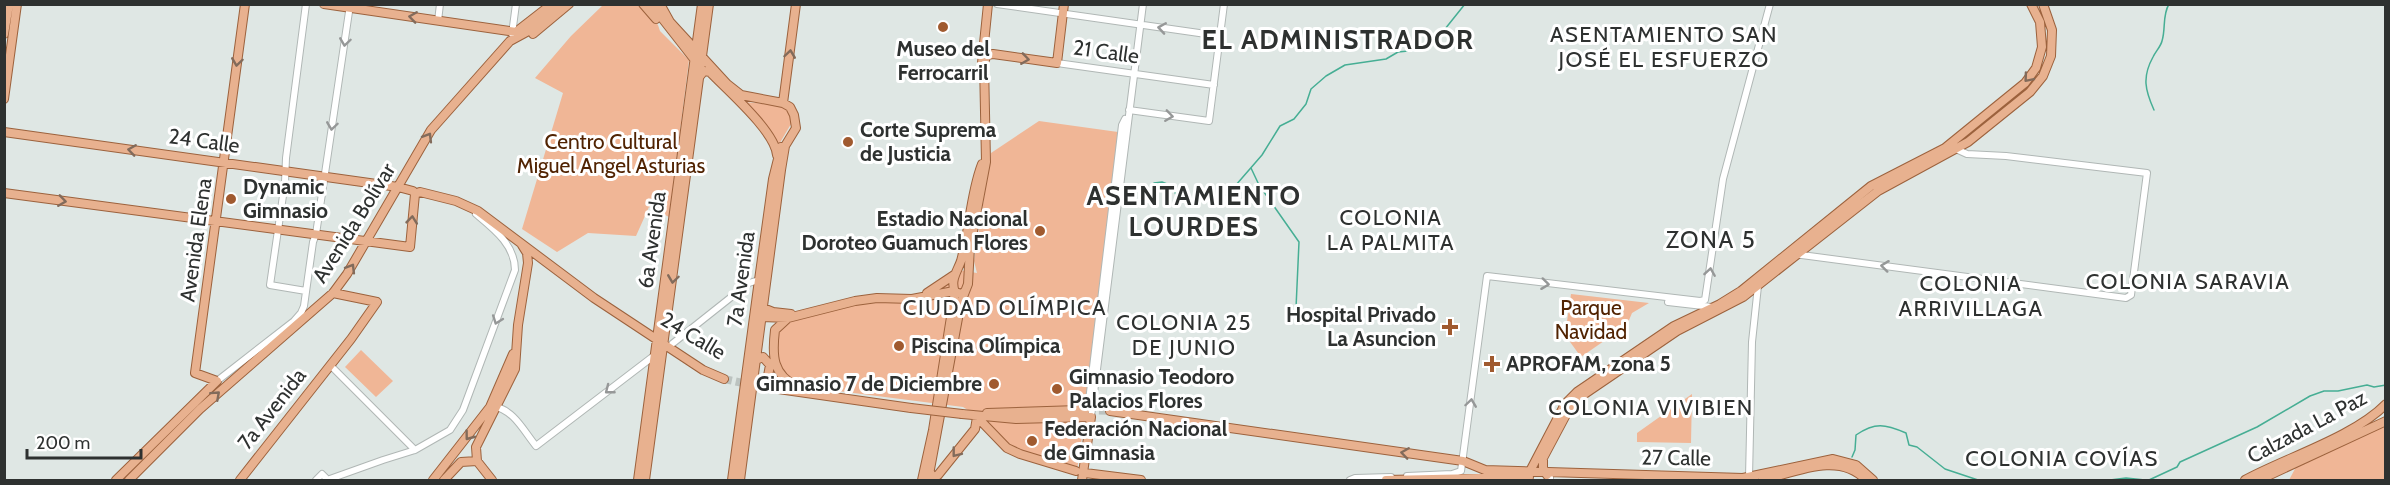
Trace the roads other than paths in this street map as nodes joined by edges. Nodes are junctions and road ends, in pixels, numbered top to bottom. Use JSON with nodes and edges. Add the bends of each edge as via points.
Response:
{"nodes":[{"id":1,"x":9,"y":4,"type":"edge"},
{"id":2,"x":17,"y":4,"type":"edge"},
{"id":3,"x":245,"y":4,"type":"edge"},
{"id":4,"x":306,"y":4,"type":"edge"},
{"id":5,"x":324,"y":4,"type":"edge"},
{"id":6,"x":440,"y":4,"type":"edge"},
{"id":7,"x":516,"y":4,"type":"edge"},
{"id":8,"x":552,"y":4,"type":"edge"},
{"id":9,"x":561,"y":4,"type":"edge"},
{"id":10,"x":569,"y":4,"type":"edge"},
{"id":11,"x":643,"y":4,"type":"edge"},
{"id":12,"x":651,"y":4,"type":"edge"},
{"id":13,"x":702,"y":4,"type":"edge"},
{"id":14,"x":709,"y":4,"type":"edge"},
{"id":15,"x":796,"y":4,"type":"edge"},
{"id":16,"x":988,"y":4,"type":"edge"},
{"id":17,"x":997,"y":4,"type":"edge"},
{"id":18,"x":1143,"y":4,"type":"edge"},
{"id":19,"x":1224,"y":4,"type":"edge"},
{"id":20,"x":1770,"y":4,"type":"edge"},
{"id":21,"x":2031,"y":4,"type":"edge"},
{"id":22,"x":2043,"y":4,"type":"edge"},
{"id":23,"x":350,"y":6,"type":"edge"},
{"id":24,"x":662,"y":7,"type":"edge"},
{"id":25,"x":1064,"y":9,"type":"edge"},
{"id":26,"x":438,"y":21,"type":"junction"},
{"id":27,"x":665,"y":24,"type":"junction"},
{"id":28,"x":1140,"y":24,"type":"junction"},
{"id":29,"x":699,"y":29,"type":"junction"},
{"id":30,"x":512,"y":32,"type":"junction"},
{"id":31,"x":4,"y":34,"type":"edge"},
{"id":32,"x":524,"y":34,"type":"junction"},
{"id":33,"x":683,"y":34,"type":"junction"},
{"id":34,"x":985,"y":36,"type":"junction"},
{"id":35,"x":1220,"y":36,"type":"junction"},
{"id":36,"x":510,"y":41,"type":"junction"},
{"id":37,"x":696,"y":49,"type":"junction"},
{"id":38,"x":993,"y":54,"type":"junction"},
{"id":39,"x":698,"y":58,"type":"junction"},
{"id":40,"x":2039,"y":61,"type":"junction"},
{"id":41,"x":1057,"y":63,"type":"junction"},
{"id":42,"x":2048,"y":66,"type":"junction"},
{"id":43,"x":700,"y":72,"type":"junction"},
{"id":44,"x":1133,"y":74,"type":"junction"},
{"id":45,"x":727,"y":84,"type":"junction"},
{"id":46,"x":1214,"y":85,"type":"junction"},
{"id":47,"x":2014,"y":92,"type":"junction"},
{"id":48,"x":4,"y":99,"type":"edge"},
{"id":49,"x":2021,"y":100,"type":"junction"},
{"id":50,"x":783,"y":103,"type":"junction"},
{"id":51,"x":744,"y":107,"type":"junction"},
{"id":52,"x":1128,"y":110,"type":"junction"},
{"id":53,"x":795,"y":122,"type":"junction"},
{"id":54,"x":4,"y":132,"type":"edge"},
{"id":55,"x":1959,"y":137,"type":"junction"},
{"id":56,"x":1968,"y":142,"type":"junction"},
{"id":57,"x":1956,"y":149,"type":"junction"},
{"id":58,"x":1979,"y":154,"type":"junction"},
{"id":59,"x":777,"y":157,"type":"junction"},
{"id":60,"x":225,"y":163,"type":"junction"},
{"id":61,"x":286,"y":171,"type":"junction"},
{"id":62,"x":325,"y":176,"type":"junction"},
{"id":63,"x":398,"y":187,"type":"junction"},
{"id":64,"x":4,"y":193,"type":"edge"},
{"id":65,"x":415,"y":194,"type":"junction"},
{"id":66,"x":459,"y":200,"type":"junction"},
{"id":67,"x":217,"y":221,"type":"junction"},
{"id":68,"x":279,"y":230,"type":"junction"},
{"id":69,"x":316,"y":234,"type":"junction"},
{"id":70,"x":366,"y":241,"type":"junction"},
{"id":71,"x":519,"y":241,"type":"junction"},
{"id":72,"x":1788,"y":253,"type":"junction"},
{"id":73,"x":1797,"y":255,"type":"junction"},
{"id":74,"x":956,"y":273,"type":"junction"},
{"id":75,"x":968,"y":275,"type":"junction"},
{"id":76,"x":759,"y":280,"type":"junction"},
{"id":77,"x":1758,"y":286,"type":"junction"},
{"id":78,"x":306,"y":291,"type":"junction"},
{"id":79,"x":954,"y":291,"type":"junction"},
{"id":80,"x":965,"y":291,"type":"junction"},
{"id":81,"x":333,"y":293,"type":"junction"},
{"id":82,"x":940,"y":293,"type":"junction"},
{"id":83,"x":1647,"y":296,"type":"junction"},
{"id":84,"x":912,"y":299,"type":"junction"},
{"id":85,"x":954,"y":307,"type":"junction"},
{"id":86,"x":1713,"y":307,"type":"junction"},
{"id":87,"x":763,"y":308,"type":"junction"},
{"id":88,"x":798,"y":314,"type":"junction"},
{"id":89,"x":761,"y":317,"type":"junction"},
{"id":90,"x":771,"y":318,"type":"junction"},
{"id":91,"x":788,"y":318,"type":"junction"},
{"id":92,"x":775,"y":330,"type":"junction"},
{"id":93,"x":663,"y":340,"type":"junction"},
{"id":94,"x":655,"y":354,"type":"junction"},
{"id":95,"x":756,"y":360,"type":"junction"},
{"id":96,"x":330,"y":365,"type":"junction"},
{"id":97,"x":724,"y":377,"type":"tunnel mouth"},
{"id":98,"x":217,"y":381,"type":"junction"},
{"id":99,"x":758,"y":383,"type":"junction"},
{"id":100,"x":943,"y":385,"type":"junction"},
{"id":101,"x":798,"y":387,"type":"junction"},
{"id":102,"x":2385,"y":404,"type":"edge"},
{"id":103,"x":911,"y":405,"type":"junction"},
{"id":104,"x":1088,"y":406,"type":"junction"},
{"id":105,"x":493,"y":407,"type":"junction"},
{"id":106,"x":1078,"y":410,"type":"tunnel mouth"},
{"id":107,"x":1110,"y":411,"type":"tunnel mouth"},
{"id":108,"x":2379,"y":411,"type":"junction"},
{"id":109,"x":963,"y":412,"type":"junction"},
{"id":110,"x":989,"y":413,"type":"junction"},
{"id":111,"x":977,"y":417,"type":"junction"},
{"id":112,"x":1089,"y":417,"type":"junction"},
{"id":113,"x":2385,"y":421,"type":"edge"},
{"id":114,"x":2349,"y":429,"type":"junction"},
{"id":115,"x":2359,"y":434,"type":"junction"},
{"id":116,"x":2332,"y":446,"type":"junction"},
{"id":117,"x":997,"y":448,"type":"dead end"},
{"id":118,"x":415,"y":450,"type":"junction"},
{"id":119,"x":1020,"y":454,"type":"junction"},
{"id":120,"x":477,"y":461,"type":"junction"},
{"id":121,"x":1467,"y":462,"type":"junction"},
{"id":122,"x":930,"y":471,"type":"junction"},
{"id":123,"x":1076,"y":471,"type":"dead end"},
{"id":124,"x":1528,"y":476,"type":"edge"},
{"id":125,"x":1548,"y":477,"type":"edge"},
{"id":126,"x":1082,"y":478,"type":"edge"},
{"id":127,"x":1749,"y":478,"type":"edge"},
{"id":128,"x":116,"y":480,"type":"edge"},
{"id":129,"x":129,"y":480,"type":"edge"},
{"id":130,"x":240,"y":480,"type":"edge"},
{"id":131,"x":316,"y":480,"type":"edge"},
{"id":132,"x":328,"y":480,"type":"edge"},
{"id":133,"x":433,"y":480,"type":"edge"},
{"id":134,"x":444,"y":480,"type":"edge"},
{"id":135,"x":492,"y":480,"type":"edge"},
{"id":136,"x":638,"y":480,"type":"edge"},
{"id":137,"x":645,"y":480,"type":"edge"},
{"id":138,"x":732,"y":480,"type":"edge"},
{"id":139,"x":740,"y":480,"type":"edge"},
{"id":140,"x":922,"y":480,"type":"edge"},
{"id":141,"x":928,"y":480,"type":"edge"},
{"id":142,"x":1141,"y":480,"type":"edge"},
{"id":143,"x":1350,"y":480,"type":"edge"},
{"id":144,"x":1386,"y":480,"type":"edge"},
{"id":145,"x":1651,"y":480,"type":"edge"},
{"id":146,"x":1714,"y":480,"type":"edge"},
{"id":147,"x":1763,"y":480,"type":"edge"},
{"id":148,"x":1866,"y":480,"type":"edge"},
{"id":149,"x":1873,"y":480,"type":"edge"},
{"id":150,"x":2244,"y":480,"type":"edge"},
{"id":151,"x":2259,"y":480,"type":"edge"}],
"edges":[{"from":1,"to":31,"type":"main road"},
{"from":2,"to":48,"type":"main road"},
{"from":3,"to":60,"type":"main road","name":"Avenida Elena","one_way":true},
{"from":4,"to":61,"type":"street"},
{"from":5,"to":23,"type":"main road"},
{"from":6,"to":26,"type":"street"},
{"from":7,"to":30,"type":"street","name":"Avenida Bolívar"},
{"from":8,"to":30,"type":"main road","via":[[529,24]]},
{"from":9,"to":32,"type":"main road"},
{"from":10,"to":32,"type":"main road","via":[[535,33]]},
{"from":11,"to":27,"type":"main road"},
{"from":12,"to":27,"type":"main road"},
{"from":13,"to":29,"type":"main road"},
{"from":14,"to":39,"type":"main road","name":"6a Avenida"},
{"from":50,"to":15,"type":"main road","one_way":true},
{"from":16,"to":34,"type":"main road"},
{"from":17,"to":25,"type":"street"},
{"from":18,"to":28,"type":"street"},
{"from":19,"to":35,"type":"street"},
{"from":83,"to":20,"type":"street","one_way":true,"via":[[1704,300],[1723,179]]},
{"from":21,"to":40,"type":"main road","via":[[2040,22]]},
{"from":22,"to":42,"type":"main road","via":[[2052,30]]},
{"from":26,"to":23,"type":"main road","one_way":true},
{"from":23,"to":62,"type":"street","name":"Avenida Bolívar","one_way":true},
{"from":24,"to":33,"type":"main road"},
{"from":25,"to":28,"type":"street"},
{"from":25,"to":41,"type":"main road"},
{"from":26,"to":30,"type":"main road"},
{"from":27,"to":39,"type":"main road"},
{"from":35,"to":28,"type":"street","one_way":true},
{"from":28,"to":44,"type":"street"},
{"from":29,"to":33,"type":"main road","via":[[693,35]]},
{"from":29,"to":37,"type":"main road"},
{"from":30,"to":36,"type":"street","name":"Avenida Bolívar"},
{"from":32,"to":36,"type":"main road","name":"Avenida Bolívar"},
{"from":33,"to":37,"type":"main road"},
{"from":34,"to":38,"type":"main road","via":[[987,48]]},
{"from":34,"to":74,"type":"main road","via":[[984,157]]},
{"from":35,"to":46,"type":"street"},
{"from":63,"to":36,"type":"main road","name":"Avenida Bolívar","one_way":true,"via":[[431,130]]},
{"from":37,"to":39,"type":"main road"},
{"from":38,"to":41,"type":"main road","name":"21 Calle","one_way":true},
{"from":38,"to":75,"type":"main road","via":[[984,63],[986,160]]},
{"from":39,"to":43,"type":"main road","name":"6a Avenida"},
{"from":39,"to":45,"type":"main road"},
{"from":39,"to":93,"type":"main road","name":"6a Avenida"},
{"from":40,"to":42,"type":"main road"},
{"from":40,"to":47,"type":"main road","one_way":true,"via":[[2031,76]]},
{"from":41,"to":44,"type":"street","name":"21 Calle"},
{"from":42,"to":49,"type":"main road"},
{"from":43,"to":51,"type":"main road","via":[[708,71]]},
{"from":43,"to":93,"type":"main road","name":"6a Avenida","one_way":true},
{"from":44,"to":46,"type":"street","name":"21 Calle"},
{"from":44,"to":52,"type":"street"},
{"from":45,"to":50,"type":"main road","via":[[744,97]]},
{"from":45,"to":51,"type":"main road"},
{"from":52,"to":46,"type":"street","one_way":true,"via":[[1209,122]]},
{"from":47,"to":49,"type":"main road"},
{"from":47,"to":55,"type":"main road"},
{"from":49,"to":56,"type":"main road"},
{"from":50,"to":53,"type":"main road","via":[[793,111]]},
{"from":51,"to":59,"type":"main road","via":[[772,137]]},
{"from":52,"to":104,"type":"street","via":[[1122,125]]},
{"from":52,"to":112,"type":"street"},
{"from":53,"to":59,"type":"main road","name":"7a Avenida"},
{"from":53,"to":87,"type":"main road","name":"7a Avenida","via":[[784,152]]},
{"from":60,"to":54,"type":"main road","name":"24 Calle","one_way":true},
{"from":55,"to":57,"type":"main road"},
{"from":55,"to":72,"type":"main road","via":[[1871,186]]},
{"from":56,"to":57,"type":"main road"},
{"from":56,"to":58,"type":"street","via":[[1969,149]]},
{"from":57,"to":58,"type":"street"},
{"from":57,"to":73,"type":"main road","via":[[1878,191]]},
{"from":58,"to":73,"type":"street","one_way":true,"via":[[2147,173],[2130,295],[2126,298]]},
{"from":59,"to":76,"type":"main road","name":"7a Avenida"},
{"from":60,"to":61,"type":"main road","name":"24 Calle"},
{"from":60,"to":67,"type":"main road","name":"Avenida Elena"},
{"from":61,"to":62,"type":"main road","name":"24 Calle"},
{"from":61,"to":68,"type":"street"},
{"from":62,"to":63,"type":"main road","name":"24 Calle"},
{"from":62,"to":69,"type":"street","name":"Avenida Bolívar"},
{"from":63,"to":65,"type":"main road","name":"24 Calle"},
{"from":63,"to":66,"type":"main road","name":"24 Calle"},
{"from":63,"to":70,"type":"main road","name":"Avenida Bolívar"},
{"from":64,"to":67,"type":"main road","one_way":true},
{"from":65,"to":66,"type":"main road","name":"24 Calle"},
{"from":70,"to":65,"type":"main road","one_way":true,"via":[[410,247]]},
{"from":66,"to":71,"type":"main road","name":"24 Calle"},
{"from":66,"to":93,"type":"main road","name":"24 Calle","via":[[484,211],[580,285]]},
{"from":66,"to":118,"type":"street","name":"24 Calle","one_way":true,"via":[[509,247],[515,265],[513,278],[458,421],[441,437]]},
{"from":67,"to":68,"type":"main road"},
{"from":67,"to":98,"type":"main road","name":"Avenida Elena","via":[[195,374]]},
{"from":68,"to":69,"type":"main road"},
{"from":68,"to":78,"type":"street","via":[[270,285]]},
{"from":69,"to":70,"type":"main road"},
{"from":69,"to":78,"type":"street","name":"Avenida Bolívar"},
{"from":81,"to":70,"type":"main road","name":"Avenida Bolívar","one_way":true},
{"from":71,"to":93,"type":"main road","name":"24 Calle","via":[[576,286]]},
{"from":71,"to":105,"type":"main road","via":[[528,263],[516,347]]},
{"from":72,"to":73,"type":"street"},
{"from":72,"to":86,"type":"main road","via":[[1741,291]]},
{"from":73,"to":77,"type":"main road"},
{"from":74,"to":75,"type":"main road","via":[[963,271]]},
{"from":74,"to":79,"type":"main road"},
{"from":74,"to":84,"type":"main road","via":[[938,288]]},
{"from":75,"to":80,"type":"main road"},
{"from":76,"to":93,"type":"street"},
{"from":76,"to":138,"type":"main road","name":"7a Avenida"},
{"from":77,"to":125,"type":"main road","via":[[1670,336],[1583,394],[1571,406],[1545,455]]},
{"from":77,"to":127,"type":"street","via":[[1752,342]]},
{"from":78,"to":98,"type":"street","name":"Avenida Bolívar","via":[[298,317]]},
{"from":79,"to":80,"type":"main road"},
{"from":79,"to":82,"type":"main road"},
{"from":79,"to":85,"type":"main road"},
{"from":80,"to":100,"type":"main road"},
{"from":81,"to":96,"type":"main road","name":"7a Avenida","via":[[377,302]]},
{"from":129,"to":81,"type":"main road","name":"Avenida Bolívar","one_way":true,"via":[[200,409]]},
{"from":82,"to":84,"type":"main road"},
{"from":82,"to":85,"type":"main road","via":[[948,295]]},
{"from":83,"to":86,"type":"street"},
{"from":121,"to":83,"type":"street","one_way":true,"via":[[1487,276]]},
{"from":84,"to":88,"type":"main road","via":[[866,299]]},
{"from":85,"to":100,"type":"main road"},
{"from":86,"to":124,"type":"main road","via":[[1674,326],[1577,392],[1565,405]]},
{"from":87,"to":88,"type":"main road"},
{"from":87,"to":89,"type":"main road","name":"7a Avenida"},
{"from":88,"to":91,"type":"main road"},
{"from":89,"to":90,"type":"main road"},
{"from":89,"to":95,"type":"main road","name":"7a Avenida"},
{"from":90,"to":91,"type":"main road"},
{"from":90,"to":92,"type":"main road"},
{"from":91,"to":92,"type":"main road"},
{"from":92,"to":101,"type":"main road","via":[[774,364],[783,378]]},
{"from":93,"to":94,"type":"main road","name":"6a Avenida"},
{"from":93,"to":97,"type":"main road","name":"24 Calle","via":[[703,370]]},
{"from":93,"to":137,"type":"main road","name":"6a Avenida"},
{"from":94,"to":105,"type":"street","one_way":true,"via":[[536,446],[513,415]]},
{"from":94,"to":136,"type":"main road","name":"6a Avenida"},
{"from":95,"to":99,"type":"main road","via":[[763,357],[770,365],[768,376]]},
{"from":95,"to":139,"type":"main road","name":"7a Avenida"},
{"from":96,"to":118,"type":"street"},
{"from":96,"to":130,"type":"main road","name":"7a Avenida"},
{"from":98,"to":128,"type":"main road","name":"Avenida Bolívar"},
{"from":99,"to":101,"type":"main road"},
{"from":99,"to":103,"type":"main road"},
{"from":100,"to":122,"type":"main road"},
{"from":100,"to":140,"type":"main road"},
{"from":101,"to":103,"type":"main road"},
{"from":102,"to":108,"type":"main road","name":"Calzada La Paz"},
{"from":103,"to":109,"type":"main road","bridge":true},
{"from":104,"to":110,"type":"main road","via":[[1083,413],[1070,415],[1015,417]]},
{"from":104,"to":112,"type":"street"},
{"from":105,"to":120,"type":"main road","via":[[476,444]]},
{"from":105,"to":133,"type":"main road","one_way":true},
{"from":106,"to":110,"type":"main road"},
{"from":121,"to":107,"type":"main road","name":"27 Calle","one_way":true},
{"from":108,"to":114,"type":"main road","name":"Calzada La Paz"},
{"from":108,"to":115,"type":"main road","via":[[2359,427]]},
{"from":109,"to":110,"type":"main road"},
{"from":109,"to":111,"type":"main road"},
{"from":111,"to":112,"type":"main road"},
{"from":111,"to":119,"type":"main road","via":[[1002,444]]},
{"from":111,"to":122,"type":"main road","one_way":true,"via":[[975,429],[938,476],[933,478]]},
{"from":112,"to":126,"type":"main road"},
{"from":113,"to":115,"type":"main road","name":"Calzada La Paz"},
{"from":114,"to":116,"type":"main road","via":[[2353,433]]},
{"from":114,"to":150,"type":"main road","name":"Calzada La Paz"},
{"from":115,"to":116,"type":"main road","name":"Calzada La Paz"},
{"from":116,"to":151,"type":"main road","name":"Calzada La Paz"},
{"from":117,"to":119,"type":"main road"},
{"from":118,"to":132,"type":"street"},
{"from":119,"to":123,"type":"main road"},
{"from":120,"to":134,"type":"main road","via":[[461,462]]},
{"from":120,"to":135,"type":"main road"},
{"from":121,"to":124,"type":"main road","name":"27 Calle","via":[[1485,470]]},
{"from":121,"to":143,"type":"street","via":[[1455,474]]},
{"from":122,"to":141,"type":"main road"},
{"from":124,"to":125,"type":"main road","name":"27 Calle"},
{"from":124,"to":144,"type":"main road","name":"27 Calle"},
{"from":125,"to":127,"type":"main road","name":"27 Calle"},
{"from":125,"to":145,"type":"main road","name":"27 Calle"},
{"from":126,"to":142,"type":"main road"},
{"from":127,"to":146,"type":"main road"},
{"from":127,"to":149,"type":"main road","name":"27 Calle","via":[[1833,459],[1856,465]]},
{"from":131,"to":132,"type":"street","via":[[322,474]]},
{"from":147,"to":148,"type":"main road","via":[[1833,465],[1848,467]]}]}
